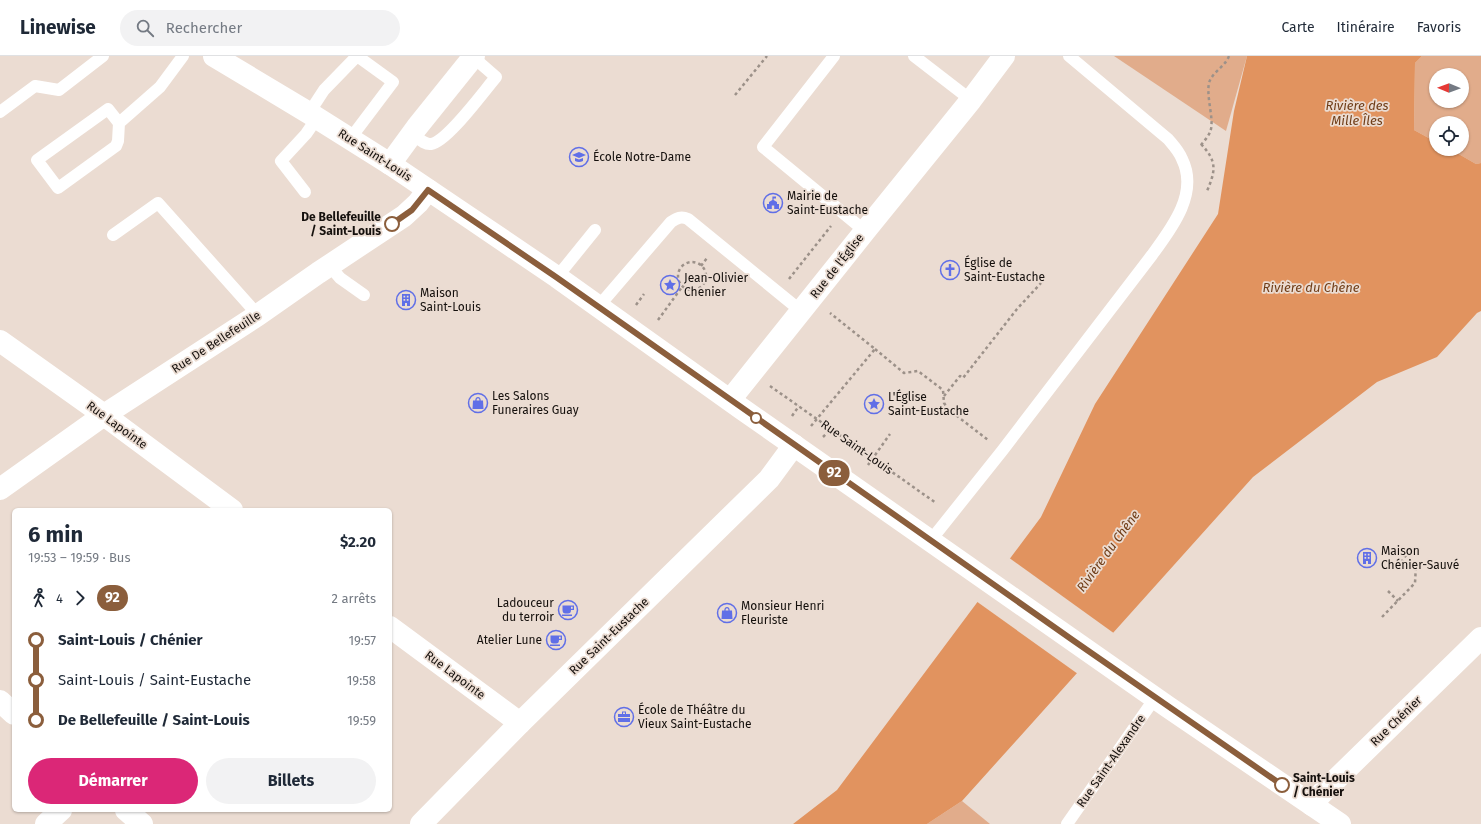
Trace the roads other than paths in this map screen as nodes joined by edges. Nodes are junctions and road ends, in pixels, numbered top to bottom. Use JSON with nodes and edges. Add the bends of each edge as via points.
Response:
{"nodes":[{"id":1,"x":103,"y":56,"type":"edge"},
{"id":2,"x":183,"y":56,"type":"edge"},
{"id":3,"x":214,"y":56,"type":"edge"},
{"id":4,"x":474,"y":56,"type":"edge"},
{"id":5,"x":834,"y":56,"type":"edge"},
{"id":6,"x":914,"y":56,"type":"edge"},
{"id":7,"x":1004,"y":56,"type":"edge"},
{"id":8,"x":1069,"y":56,"type":"edge"},
{"id":9,"x":971,"y":100,"type":"junction"},
{"id":10,"x":0,"y":112,"type":"edge"},
{"id":11,"x":313,"y":115,"type":"junction"},
{"id":12,"x":119,"y":124,"type":"junction"},
{"id":13,"x":412,"y":134,"type":"junction"},
{"id":14,"x":350,"y":139,"type":"junction"},
{"id":15,"x":390,"y":164,"type":"junction"},
{"id":16,"x":428,"y":190,"type":"junction"},
{"id":17,"x":306,"y":192,"type":"dead end"},
{"id":18,"x":595,"y":230,"type":"dead end"},
{"id":19,"x":865,"y":231,"type":"junction"},
{"id":20,"x":113,"y":235,"type":"dead end"},
{"id":21,"x":329,"y":266,"type":"junction"},
{"id":22,"x":556,"y":277,"type":"junction"},
{"id":23,"x":364,"y":295,"type":"dead end"},
{"id":24,"x":598,"y":307,"type":"junction"},
{"id":25,"x":801,"y":311,"type":"junction"},
{"id":26,"x":258,"y":315,"type":"junction"},
{"id":27,"x":0,"y":341,"type":"edge"},
{"id":28,"x":730,"y":400,"type":"junction"},
{"id":29,"x":104,"y":415,"type":"junction"},
{"id":30,"x":794,"y":445,"type":"junction"},
{"id":31,"x":0,"y":489,"type":"edge"},
{"id":32,"x":229,"y":508,"type":"edge"},
{"id":33,"x":931,"y":540,"type":"junction"},
{"id":34,"x":392,"y":628,"type":"edge"},
{"id":35,"x":1481,"y":638,"type":"edge"},
{"id":36,"x":1155,"y":698,"type":"junction"},
{"id":37,"x":0,"y":701,"type":"edge"},
{"id":38,"x":12,"y":712,"type":"edge"},
{"id":39,"x":520,"y":723,"type":"junction"},
{"id":40,"x":1312,"y":805,"type":"junction"},
{"id":41,"x":60,"y":812,"type":"edge"},
{"id":42,"x":128,"y":812,"type":"edge"},
{"id":43,"x":46,"y":824,"type":"edge"},
{"id":44,"x":142,"y":824,"type":"edge"},
{"id":45,"x":421,"y":824,"type":"edge"},
{"id":46,"x":1066,"y":824,"type":"edge"},
{"id":47,"x":1340,"y":824,"type":"edge"}],
"edges":[{"from":1,"to":10,"type":"lane","via":[[58,90],[35,86]]},
{"from":2,"to":12,"type":"lane","via":[[160,87]]},
{"from":3,"to":11,"type":"street","name":"Rue Saint-Louis"},
{"from":4,"to":13,"type":"street"},
{"from":4,"to":13,"type":"lane","via":[[496,77],[440,139],[427,144]]},
{"from":5,"to":19,"type":"lane","via":[[763,147]]},
{"from":6,"to":9,"type":"lane"},
{"from":7,"to":9,"type":"street","name":"Rue de l'Église"},
{"from":8,"to":33,"type":"lane","via":[[1168,139],[1177,150],[1187,176],[1185,201],[1172,228]]},
{"from":9,"to":19,"type":"street","name":"Rue de l'Église"},
{"from":11,"to":14,"type":"street","name":"Rue Saint-Louis"},
{"from":11,"to":14,"type":"lane","via":[[324,90],[357,56],[393,82]]},
{"from":11,"to":17,"type":"lane","via":[[306,134],[281,161]]},
{"from":12,"to":12,"type":"lane","via":[[108,109],[37,160],[58,188],[116,146]]},
{"from":13,"to":15,"type":"street"},
{"from":14,"to":15,"type":"street","name":"Rue Saint-Louis"},
{"from":15,"to":16,"type":"street","name":"Rue Saint-Louis"},
{"from":16,"to":21,"type":"street","name":"Rue De Bellefeuille","via":[[404,216]]},
{"from":16,"to":22,"type":"street","name":"Rue Saint-Louis"},
{"from":18,"to":22,"type":"lane"},
{"from":19,"to":25,"type":"street","name":"Rue de l'Église"},
{"from":20,"to":26,"type":"lane","via":[[158,203]]},
{"from":21,"to":23,"type":"lane","via":[[340,278]]},
{"from":21,"to":26,"type":"street","name":"Rue De Bellefeuille"},
{"from":22,"to":24,"type":"street","name":"Rue Saint-Louis"},
{"from":24,"to":25,"type":"lane","via":[[672,222],[684,217]]},
{"from":24,"to":28,"type":"street","name":"Rue Saint-Louis"},
{"from":25,"to":28,"type":"street","name":"Rue de l'Église"},
{"from":26,"to":29,"type":"street","name":"Rue De Bellefeuille"},
{"from":27,"to":29,"type":"street","name":"Rue Lapointe"},
{"from":28,"to":30,"type":"street","name":"Rue Saint-Louis"},
{"from":29,"to":31,"type":"street","name":"Rue De Bellefeuille"},
{"from":29,"to":32,"type":"street","name":"Rue Lapointe"},
{"from":30,"to":33,"type":"street","name":"Rue Saint-Louis"},
{"from":30,"to":39,"type":"street","name":"Rue Saint-Eustache","via":[[769,479]]},
{"from":33,"to":36,"type":"street","name":"Rue Saint-Louis"},
{"from":34,"to":39,"type":"street","name":"Rue Lapointe"},
{"from":35,"to":40,"type":"street","name":"Rue Chénier"},
{"from":36,"to":40,"type":"street","name":"Rue Saint-Louis"},
{"from":36,"to":46,"type":"lane","name":"Rue Saint-Alexandre"},
{"from":37,"to":38,"type":"street"},
{"from":39,"to":45,"type":"street","name":"Rue Saint-Eustache"},
{"from":40,"to":47,"type":"street","name":"Rue Saint-Louis"},
{"from":41,"to":43,"type":"street"},
{"from":42,"to":44,"type":"street"}]}
